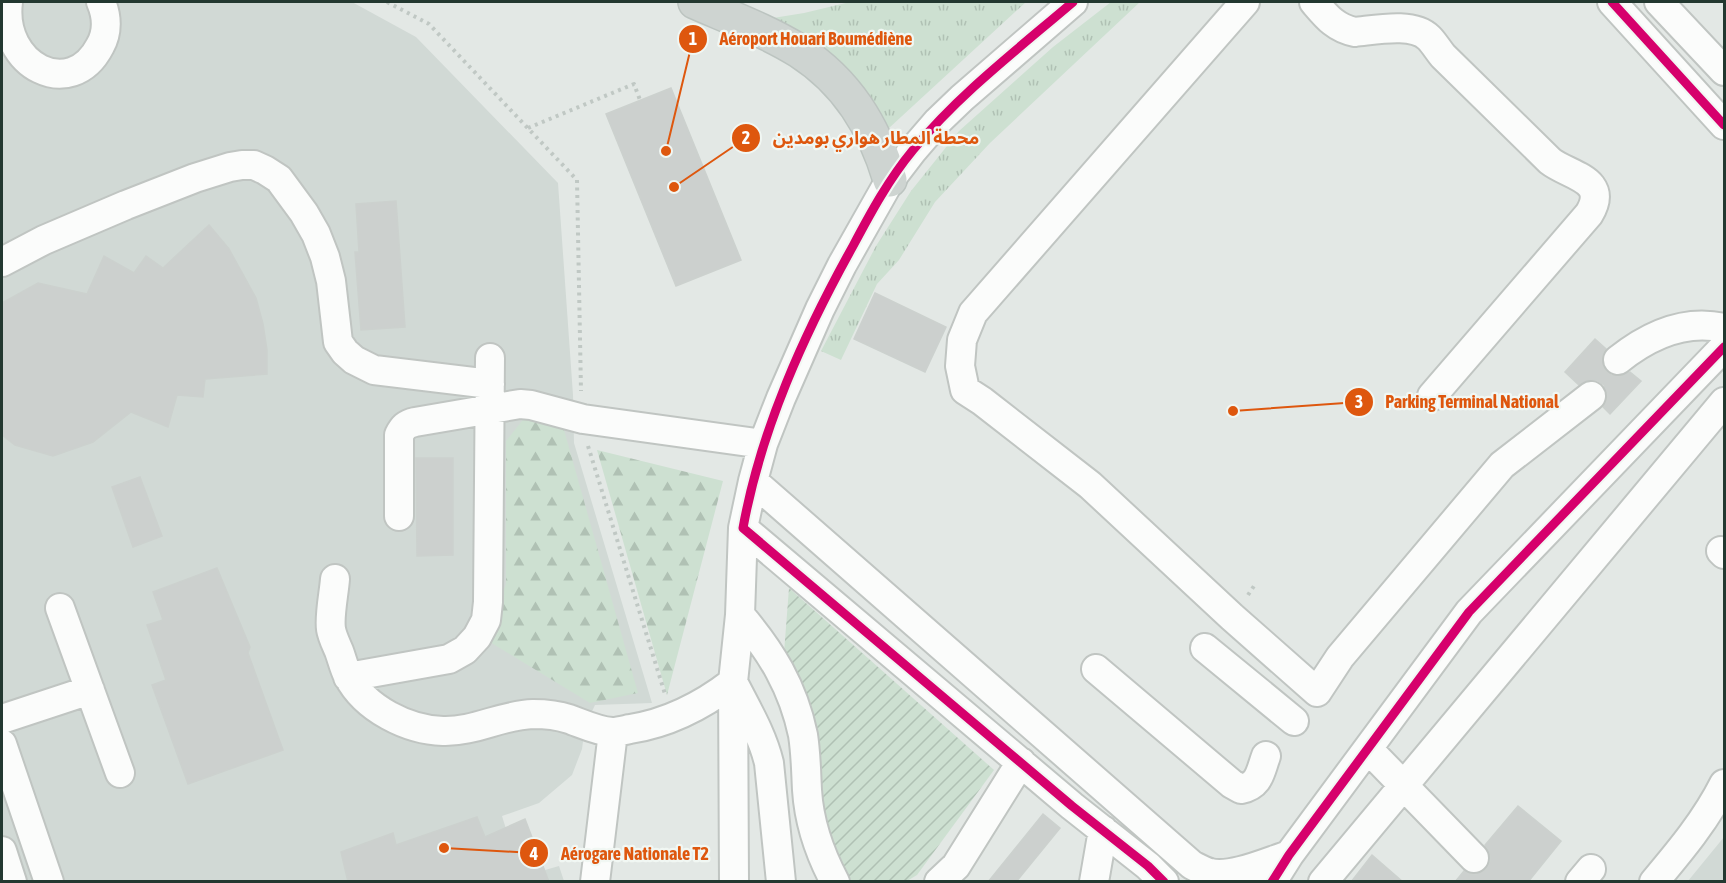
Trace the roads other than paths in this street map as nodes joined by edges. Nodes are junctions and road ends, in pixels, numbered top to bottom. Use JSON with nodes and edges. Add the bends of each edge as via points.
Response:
{"nodes":[{"id":1,"x":8,"y":2,"type":"edge"},
{"id":2,"x":101,"y":2,"type":"edge"},
{"id":3,"x":695,"y":2,"type":"edge"},
{"id":4,"x":1073,"y":2,"type":"edge"},
{"id":5,"x":1245,"y":2,"type":"edge"},
{"id":6,"x":1314,"y":2,"type":"edge"},
{"id":7,"x":1612,"y":2,"type":"edge"},
{"id":8,"x":1659,"y":2,"type":"edge"},
{"id":9,"x":1725,"y":70,"type":"edge"},
{"id":10,"x":1725,"y":125,"type":"edge"},
{"id":11,"x":890,"y":180,"type":"junction"},
{"id":12,"x":2,"y":262,"type":"edge"},
{"id":13,"x":1725,"y":328,"type":"edge"},
{"id":14,"x":1725,"y":346,"type":"edge"},
{"id":15,"x":1618,"y":360,"type":"dead end"},
{"id":16,"x":490,"y":384,"type":"junction"},
{"id":17,"x":1432,"y":396,"type":"dead end"},
{"id":18,"x":1591,"y":396,"type":"dead end"},
{"id":19,"x":1725,"y":402,"type":"edge"},
{"id":20,"x":764,"y":444,"type":"junction"},
{"id":21,"x":753,"y":481,"type":"junction"},
{"id":22,"x":399,"y":516,"type":"dead end"},
{"id":23,"x":743,"y":528,"type":"junction"},
{"id":24,"x":335,"y":579,"type":"dead end"},
{"id":25,"x":60,"y":608,"type":"dead end"},
{"id":26,"x":740,"y":615,"type":"junction"},
{"id":27,"x":1205,"y":648,"type":"dead end"},
{"id":28,"x":1096,"y":669,"type":"dead end"},
{"id":29,"x":348,"y":677,"type":"junction"},
{"id":30,"x":733,"y":682,"type":"junction"},
{"id":31,"x":90,"y":690,"type":"junction"},
{"id":32,"x":2,"y":719,"type":"edge"},
{"id":33,"x":1294,"y":721,"type":"dead end"},
{"id":34,"x":613,"y":732,"type":"junction"},
{"id":35,"x":2,"y":744,"type":"edge"},
{"id":36,"x":1368,"y":749,"type":"junction"},
{"id":37,"x":1266,"y":756,"type":"dead end"},
{"id":38,"x":1021,"y":762,"type":"junction"},
{"id":39,"x":120,"y":772,"type":"dead end"},
{"id":40,"x":1725,"y":784,"type":"edge"},
{"id":41,"x":1403,"y":786,"type":"junction"},
{"id":42,"x":1103,"y":830,"type":"junction"},
{"id":43,"x":2,"y":851,"type":"edge"},
{"id":44,"x":1289,"y":855,"type":"junction"},
{"id":45,"x":1474,"y":858,"type":"dead end"},
{"id":46,"x":12,"y":882,"type":"edge"},
{"id":47,"x":50,"y":882,"type":"edge"},
{"id":48,"x":595,"y":882,"type":"edge"},
{"id":49,"x":734,"y":882,"type":"edge"},
{"id":50,"x":781,"y":882,"type":"edge"},
{"id":51,"x":835,"y":882,"type":"edge"},
{"id":52,"x":939,"y":882,"type":"edge"},
{"id":53,"x":1094,"y":882,"type":"edge"},
{"id":54,"x":1164,"y":882,"type":"edge"},
{"id":55,"x":1272,"y":882,"type":"edge"},
{"id":56,"x":1323,"y":882,"type":"edge"},
{"id":57,"x":1654,"y":882,"type":"edge"}],
"edges":[{"from":1,"to":2,"type":"street","via":[[3,28],[15,56],[27,66],[57,73],[79,68],[96,54],[106,26]]},
{"from":3,"to":11,"type":"main road","via":[[799,51],[840,85],[871,129]]},
{"from":4,"to":11,"type":"street","via":[[962,98]]},
{"from":5,"to":18,"type":"street","via":[[978,306],[962,340],[960,366],[965,390],[1090,485],[1317,692],[1340,657],[1502,465]]},
{"from":6,"to":17,"type":"street","via":[[1332,23],[1347,30],[1409,28],[1428,37],[1550,161],[1584,178],[1593,191],[1589,214]]},
{"from":7,"to":10,"type":"street"},
{"from":8,"to":9,"type":"street"},
{"from":11,"to":20,"type":"street","via":[[820,309]]},
{"from":12,"to":16,"type":"street","via":[[160,190],[230,166],[254,165],[279,179],[315,234],[331,281],[338,342],[345,352],[374,370]]},
{"from":13,"to":15,"type":"street","via":[[1674,329],[1644,341]]},
{"from":14,"to":36,"type":"street","via":[[1469,612]]},
{"from":16,"to":20,"type":"street","via":[[520,404],[583,419]]},
{"from":16,"to":22,"type":"street","via":[[402,429]]},
{"from":16,"to":29,"type":"street","via":[[486,621],[465,650],[449,659]]},
{"from":19,"to":41,"type":"street"},
{"from":20,"to":21,"type":"street"},
{"from":21,"to":23,"type":"street"},
{"from":21,"to":44,"type":"street","via":[[1192,864],[1222,874]]},
{"from":23,"to":26,"type":"street"},
{"from":23,"to":38,"type":"street"},
{"from":24,"to":29,"type":"street","via":[[331,629]]},
{"from":25,"to":31,"type":"street"},
{"from":26,"to":30,"type":"street"},
{"from":26,"to":51,"type":"street","via":[[774,658],[796,708],[807,763],[811,819]]},
{"from":27,"to":33,"type":"street"},
{"from":28,"to":37,"type":"street","via":[[1241,789],[1257,782]]},
{"from":29,"to":34,"type":"street","via":[[380,710],[420,728],[465,730],[514,717],[549,714]]},
{"from":30,"to":34,"type":"street","via":[[694,709],[673,718]]},
{"from":30,"to":49,"type":"street"},
{"from":30,"to":50,"type":"street","via":[[768,757]]},
{"from":31,"to":32,"type":"street"},
{"from":31,"to":39,"type":"street"},
{"from":34,"to":48,"type":"street"},
{"from":35,"to":47,"type":"street"},
{"from":36,"to":41,"type":"street"},
{"from":36,"to":44,"type":"street"},
{"from":38,"to":42,"type":"street"},
{"from":38,"to":52,"type":"street","via":[[956,866]]},
{"from":40,"to":57,"type":"street","via":[[1679,853]]},
{"from":41,"to":45,"type":"street"},
{"from":41,"to":56,"type":"street"},
{"from":42,"to":53,"type":"street"},
{"from":42,"to":54,"type":"street"},
{"from":43,"to":46,"type":"street"},
{"from":44,"to":55,"type":"street"}]}
